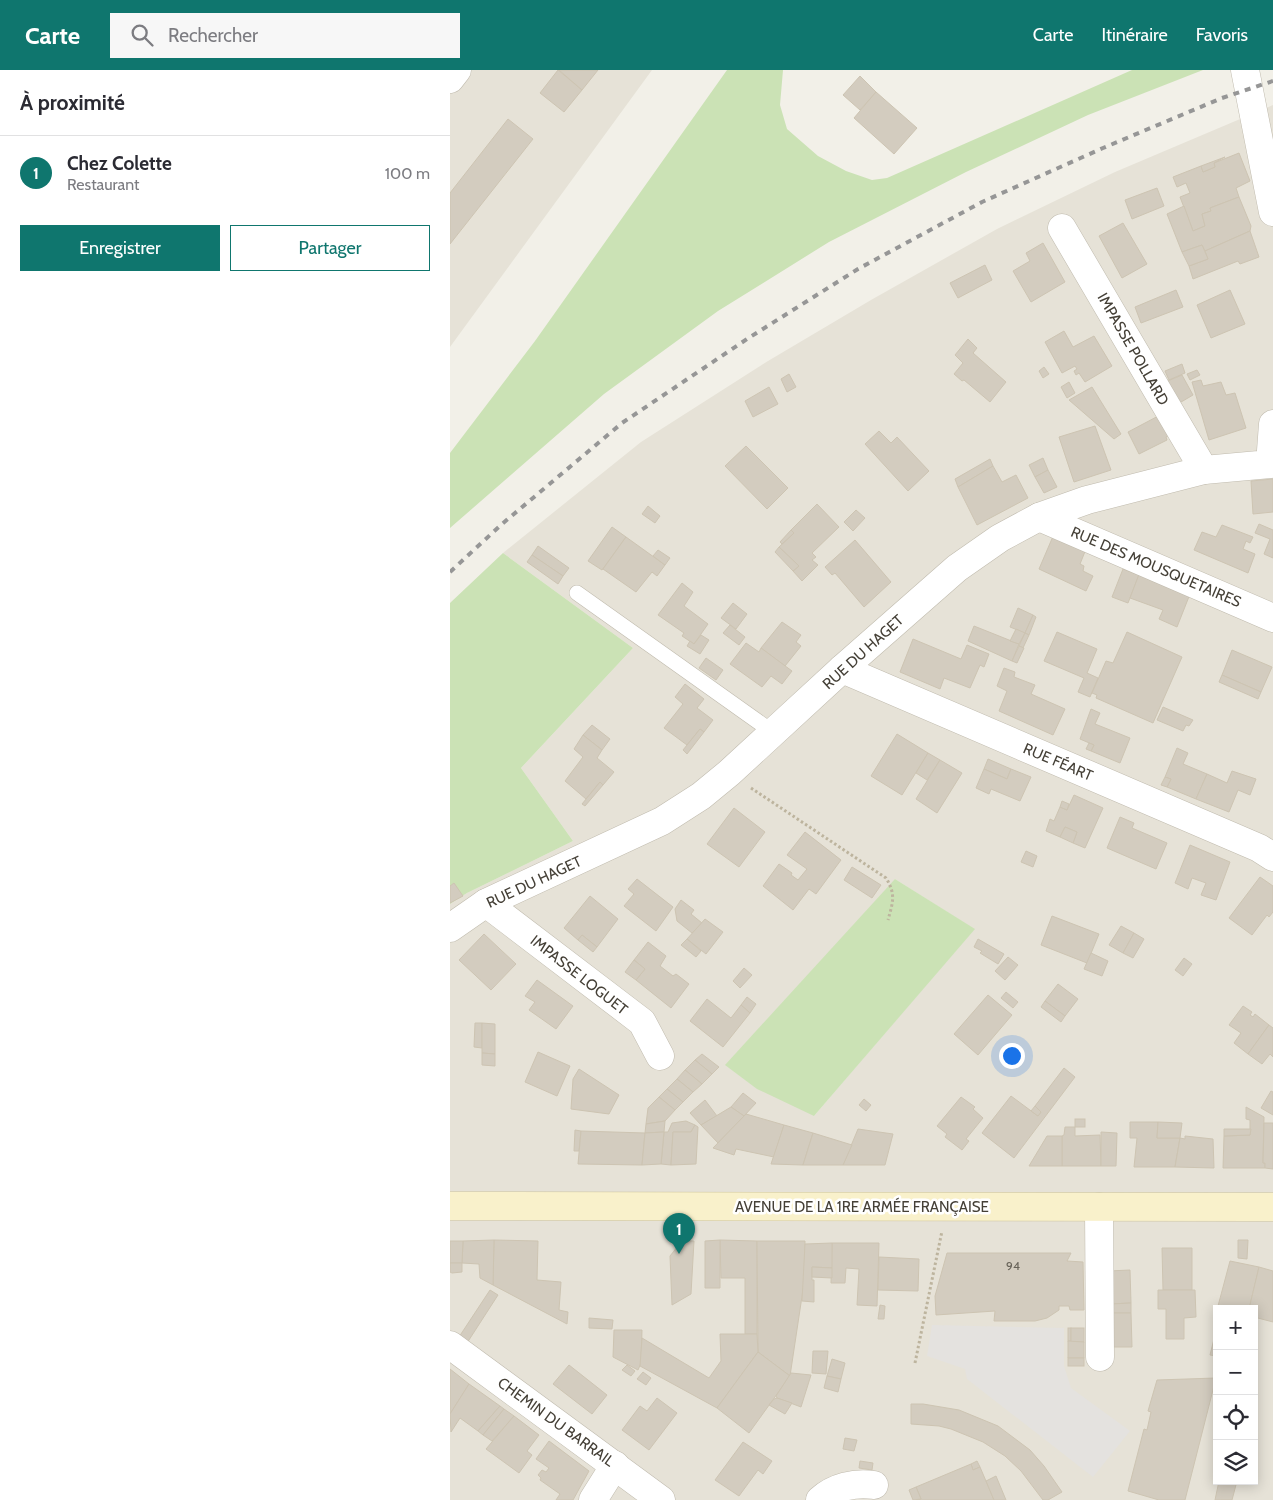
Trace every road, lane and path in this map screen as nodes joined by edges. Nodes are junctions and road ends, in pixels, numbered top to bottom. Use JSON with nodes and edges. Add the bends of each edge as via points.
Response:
{"nodes":[{"id":1,"x":458,"y":70,"type":"edge"},
{"id":2,"x":1245,"y":70,"type":"edge"},
{"id":3,"x":450,"y":80,"type":"edge"},
{"id":4,"x":1266,"y":136,"type":"edge"},
{"id":5,"x":1273,"y":212,"type":"edge"},
{"id":6,"x":1062,"y":228,"type":"dead end"},
{"id":7,"x":1273,"y":424,"type":"edge"},
{"id":8,"x":1271,"y":464,"type":"edge"},
{"id":9,"x":1204,"y":470,"type":"junction"},
{"id":10,"x":1039,"y":517,"type":"junction"},
{"id":11,"x":578,"y":592,"type":"dead end"},
{"id":12,"x":1273,"y":618,"type":"edge"},
{"id":13,"x":842,"y":669,"type":"junction"},
{"id":14,"x":774,"y":733,"type":"junction"},
{"id":15,"x":730,"y":773,"type":"junction"},
{"id":16,"x":1273,"y":857,"type":"edge"},
{"id":17,"x":486,"y":903,"type":"junction"},
{"id":18,"x":888,"y":920,"type":"dead end"},
{"id":19,"x":450,"y":928,"type":"edge"},
{"id":20,"x":660,"y":1056,"type":"dead end"},
{"id":21,"x":450,"y":1206,"type":"edge"},
{"id":22,"x":946,"y":1207,"type":"junction"},
{"id":23,"x":1099,"y":1207,"type":"junction"},
{"id":24,"x":1273,"y":1207,"type":"edge"},
{"id":25,"x":450,"y":1345,"type":"edge"},
{"id":26,"x":1100,"y":1357,"type":"dead end"},
{"id":27,"x":915,"y":1363,"type":"dead end"},
{"id":28,"x":615,"y":1465,"type":"junction"},
{"id":29,"x":874,"y":1485,"type":"dead end"},
{"id":30,"x":593,"y":1500,"type":"edge"},
{"id":31,"x":661,"y":1500,"type":"edge"},
{"id":32,"x":820,"y":1500,"type":"edge"}],
"edges":[{"from":1,"to":3,"type":"street"},
{"from":2,"to":4,"type":"street"},
{"from":4,"to":5,"type":"street"},
{"from":6,"to":9,"type":"street","name":"IMPASSE POLLARD"},
{"from":7,"to":8,"type":"street","name":"RUE DU HAGET"},
{"from":8,"to":9,"type":"street","name":"RUE DU HAGET"},
{"from":9,"to":10,"type":"street","name":"RUE DU HAGET","via":[[1087,500]]},
{"from":10,"to":12,"type":"street","name":"RUE DES MOUSQUETAIRES"},
{"from":10,"to":13,"type":"street","name":"RUE DU HAGET","via":[[1000,538],[957,568]]},
{"from":11,"to":14,"type":"lane"},
{"from":13,"to":14,"type":"street","name":"RUE DU HAGET"},
{"from":13,"to":16,"type":"street","name":"RUE FÉART","via":[[1259,848]]},
{"from":14,"to":15,"type":"street","name":"RUE DU HAGET"},
{"from":15,"to":17,"type":"street","name":"RUE DU HAGET","via":[[662,821]]},
{"from":15,"to":18,"type":"path","via":[[886,878],[892,888],[893,901]]},
{"from":17,"to":19,"type":"street","name":"RUE DU HAGET"},
{"from":17,"to":20,"type":"street","name":"IMPASSE LOGUET","via":[[642,1022]]},
{"from":21,"to":22,"type":"main road","name":"AVENUE DE LA 1RE ARMÉE FRANÇAISE"},
{"from":22,"to":23,"type":"main road","name":"AVENUE DE LA 1RE ARMÉE FRANÇAISE"},
{"from":22,"to":27,"type":"path"},
{"from":23,"to":24,"type":"main road","name":"AVENUE DE LA 1RE ARMÉE FRANÇAISE"},
{"from":23,"to":26,"type":"street"},
{"from":25,"to":28,"type":"street","name":"CHEMIN DU BARRAIL"},
{"from":28,"to":30,"type":"street"},
{"from":28,"to":31,"type":"street","name":"CHEMIN DU BARRAIL"},
{"from":29,"to":32,"type":"street","via":[[864,1483],[837,1488]]}]}
